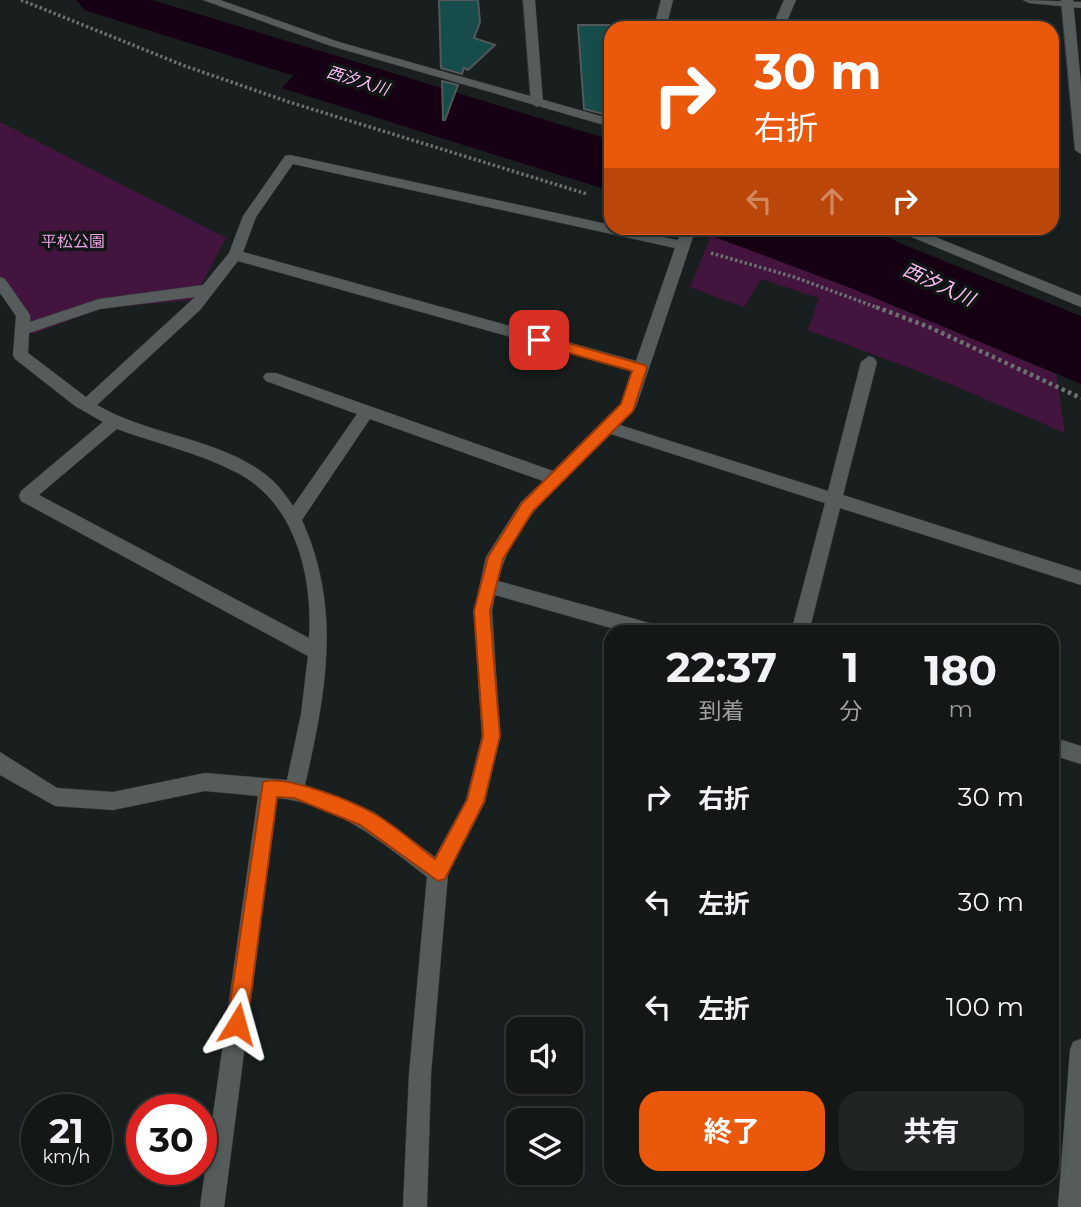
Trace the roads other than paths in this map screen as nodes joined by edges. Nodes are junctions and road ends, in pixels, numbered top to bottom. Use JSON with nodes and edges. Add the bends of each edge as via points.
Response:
{"nodes":[{"id":1,"x":209,"y":0,"type":"edge"},
{"id":2,"x":529,"y":0,"type":"edge"},
{"id":3,"x":667,"y":0,"type":"edge"},
{"id":4,"x":790,"y":0,"type":"edge"},
{"id":5,"x":1029,"y":0,"type":"edge"},
{"id":6,"x":1067,"y":2,"type":"edge"},
{"id":7,"x":1081,"y":5,"type":"edge"},
{"id":8,"x":662,"y":21,"type":"edge"},
{"id":9,"x":781,"y":21,"type":"edge"},
{"id":10,"x":537,"y":103,"type":"junction"},
{"id":11,"x":604,"y":121,"type":"edge"},
{"id":12,"x":1081,"y":150,"type":"edge"},
{"id":13,"x":604,"y":220,"type":"edge"},
{"id":14,"x":919,"y":235,"type":"edge"},
{"id":15,"x":685,"y":236,"type":"edge"},
{"id":16,"x":234,"y":255,"type":"junction"},
{"id":17,"x":0,"y":282,"type":"edge"},
{"id":18,"x":206,"y":290,"type":"junction"},
{"id":19,"x":1081,"y":302,"type":"edge"},
{"id":20,"x":22,"y":330,"type":"junction"},
{"id":21,"x":869,"y":362,"type":"dead end"},
{"id":22,"x":640,"y":368,"type":"junction"},
{"id":23,"x":271,"y":377,"type":"dead end"},
{"id":24,"x":87,"y":405,"type":"junction"},
{"id":25,"x":367,"y":411,"type":"junction"},
{"id":26,"x":116,"y":421,"type":"junction"},
{"id":27,"x":608,"y":427,"type":"junction"},
{"id":28,"x":556,"y":479,"type":"junction"},
{"id":29,"x":833,"y":498,"type":"junction"},
{"id":30,"x":294,"y":518,"type":"junction"},
{"id":31,"x":1081,"y":578,"type":"edge"},
{"id":32,"x":489,"y":586,"type":"junction"},
{"id":33,"x":628,"y":625,"type":"edge"},
{"id":34,"x":802,"y":625,"type":"edge"},
{"id":35,"x":318,"y":652,"type":"junction"},
{"id":36,"x":1059,"y":748,"type":"edge"},
{"id":37,"x":1081,"y":755,"type":"edge"},
{"id":38,"x":0,"y":761,"type":"edge"},
{"id":39,"x":269,"y":788,"type":"junction"},
{"id":40,"x":294,"y":790,"type":"junction"},
{"id":41,"x":438,"y":872,"type":"junction"},
{"id":42,"x":1081,"y":1050,"type":"edge"},
{"id":43,"x":212,"y":1207,"type":"edge"},
{"id":44,"x":415,"y":1207,"type":"edge"},
{"id":45,"x":1070,"y":1207,"type":"edge"}],
"edges":[{"from":1,"to":10,"type":"street","via":[[335,44]]},
{"from":2,"to":10,"type":"street"},
{"from":3,"to":8,"type":"street"},
{"from":4,"to":9,"type":"street"},
{"from":5,"to":6,"type":"street"},
{"from":6,"to":7,"type":"street"},
{"from":6,"to":12,"type":"street"},
{"from":10,"to":11,"type":"street"},
{"from":13,"to":16,"type":"street","via":[[290,159],[250,216]]},
{"from":14,"to":19,"type":"street"},
{"from":15,"to":22,"type":"street"},
{"from":16,"to":18,"type":"street"},
{"from":16,"to":22,"type":"street"},
{"from":17,"to":20,"type":"street","via":[[23,315]]},
{"from":18,"to":20,"type":"street","via":[[99,304]]},
{"from":18,"to":24,"type":"street","via":[[195,306]]},
{"from":20,"to":24,"type":"street","via":[[20,355]]},
{"from":21,"to":29,"type":"street"},
{"from":22,"to":27,"type":"street","via":[[628,407]]},
{"from":23,"to":25,"type":"street"},
{"from":24,"to":26,"type":"street"},
{"from":25,"to":28,"type":"street"},
{"from":25,"to":30,"type":"street"},
{"from":26,"to":30,"type":"street","via":[[233,465],[267,485]]},
{"from":26,"to":35,"type":"street","via":[[27,496]]},
{"from":27,"to":28,"type":"street"},
{"from":27,"to":29,"type":"street"},
{"from":28,"to":32,"type":"street","via":[[527,507],[495,557]]},
{"from":29,"to":31,"type":"street"},
{"from":29,"to":34,"type":"street"},
{"from":30,"to":35,"type":"street","via":[[317,580]]},
{"from":32,"to":33,"type":"street"},
{"from":32,"to":41,"type":"street","via":[[482,611],[491,736],[475,802]]},
{"from":35,"to":40,"type":"street","via":[[311,719]]},
{"from":36,"to":37,"type":"street"},
{"from":38,"to":39,"type":"street","via":[[55,797],[113,801],[205,782]]},
{"from":39,"to":40,"type":"street"},
{"from":39,"to":43,"type":"street"},
{"from":40,"to":41,"type":"street","via":[[367,819]]},
{"from":41,"to":44,"type":"street","via":[[420,1074]]},
{"from":42,"to":45,"type":"street"}]}
